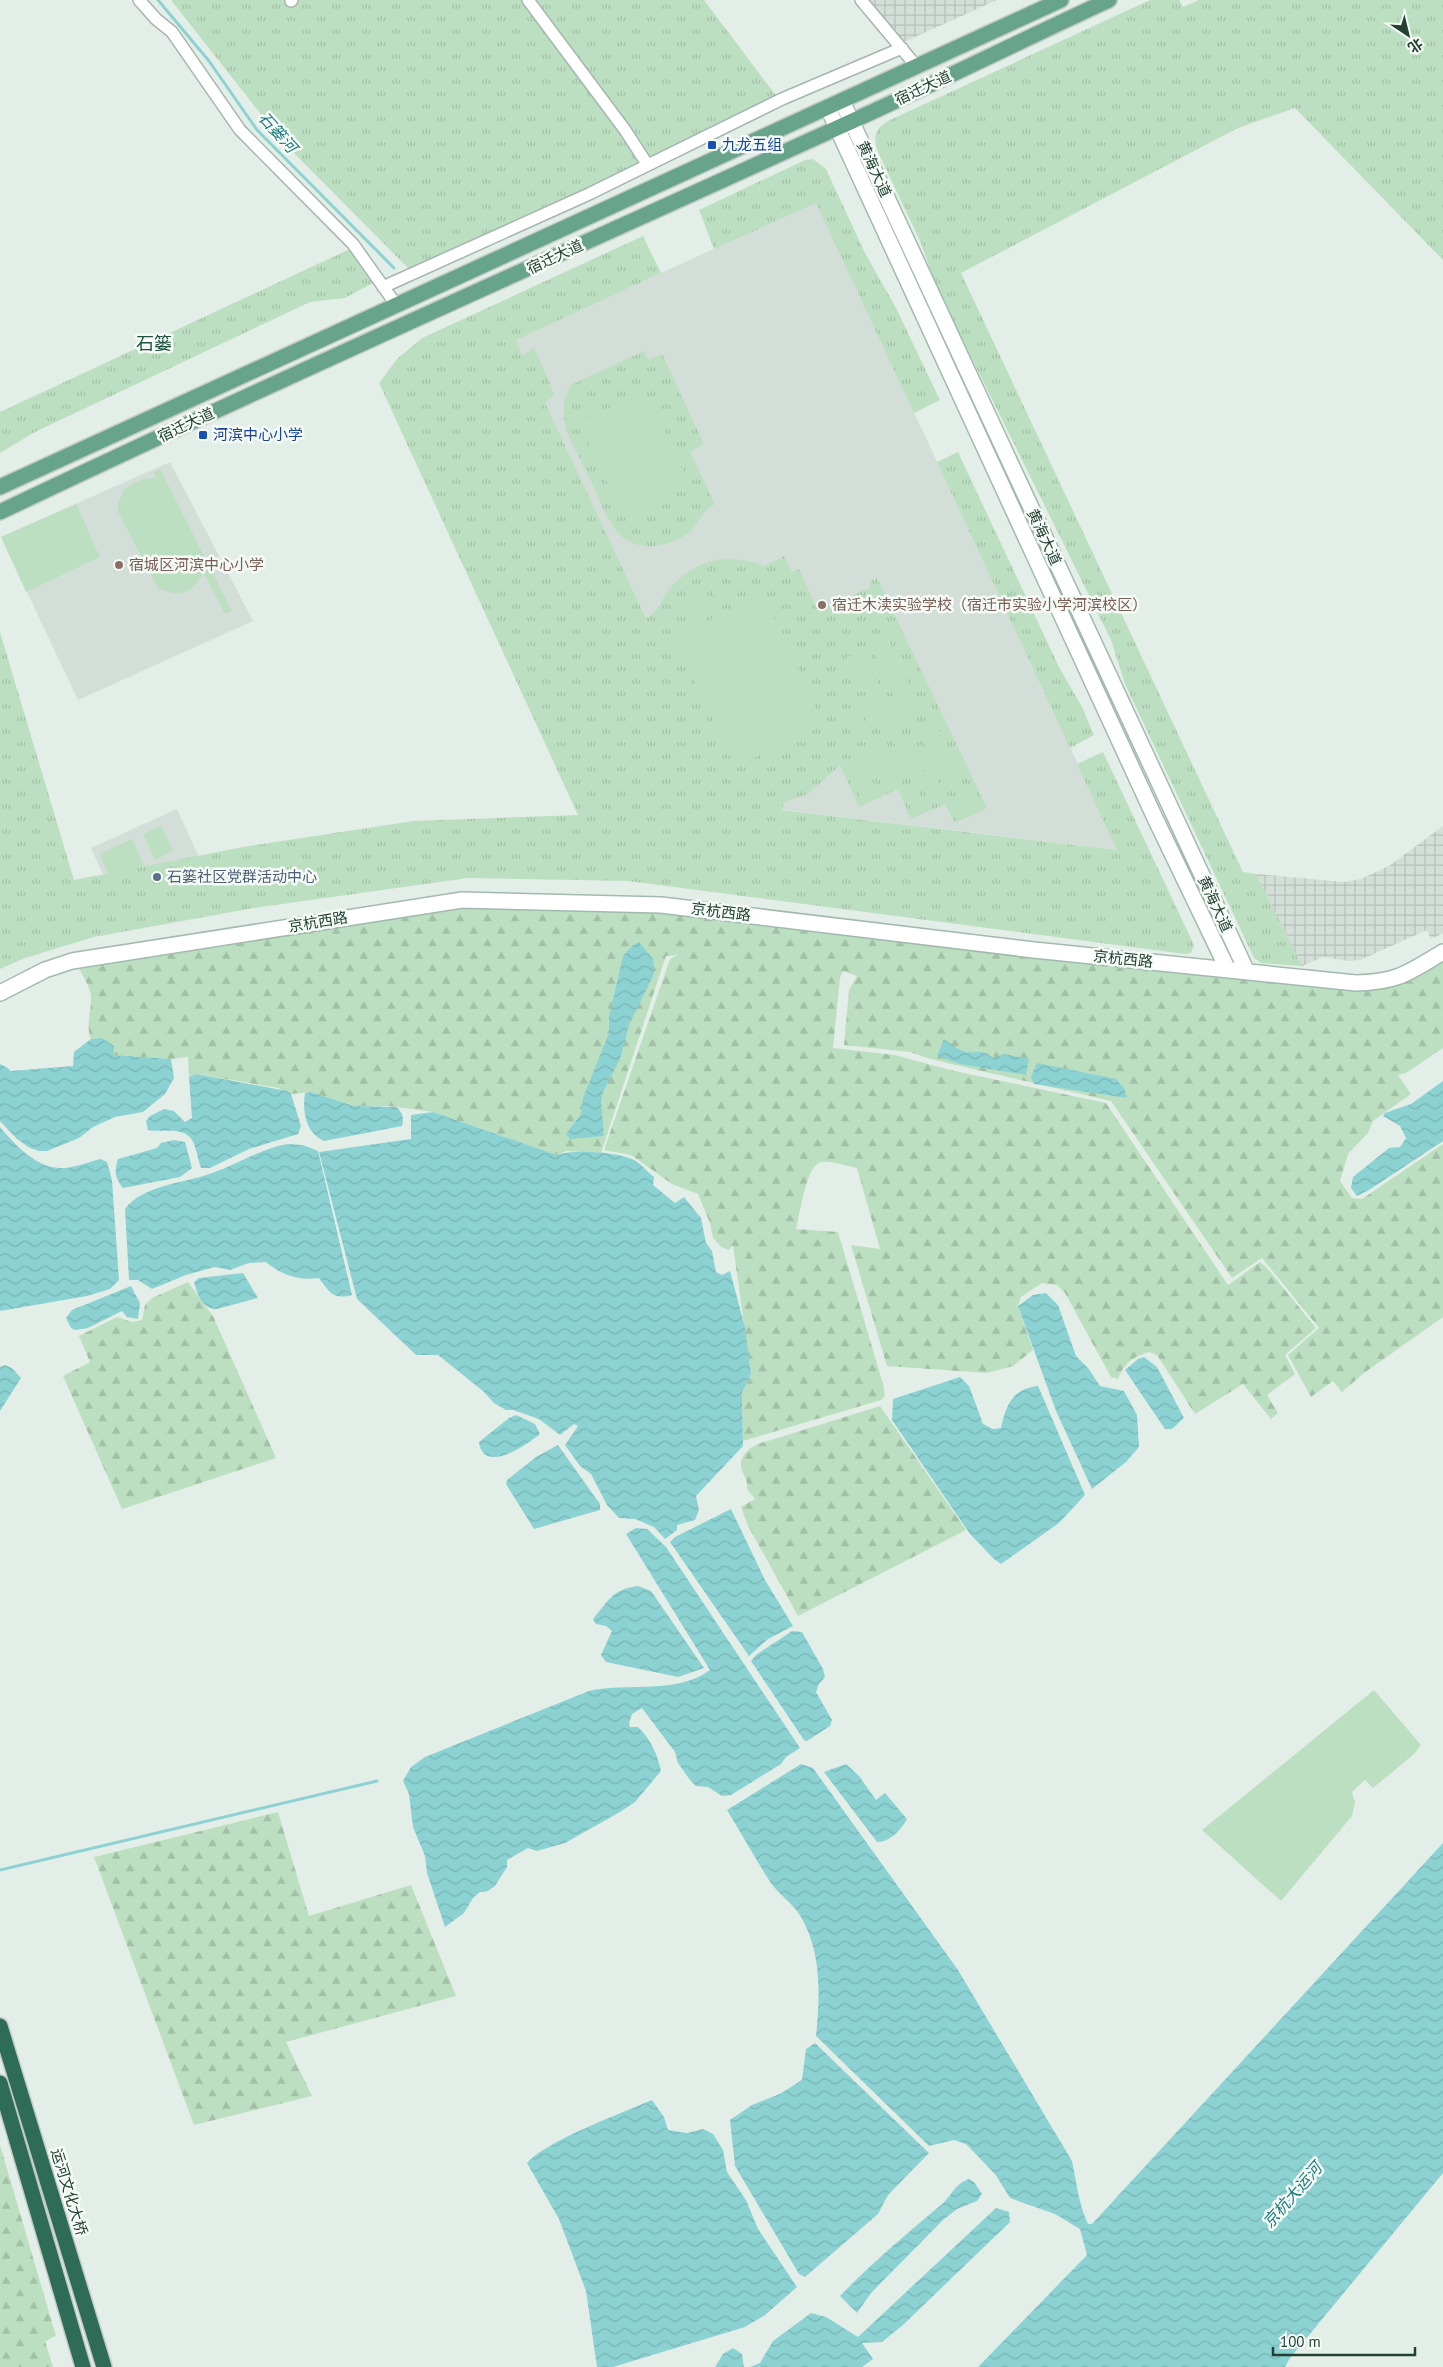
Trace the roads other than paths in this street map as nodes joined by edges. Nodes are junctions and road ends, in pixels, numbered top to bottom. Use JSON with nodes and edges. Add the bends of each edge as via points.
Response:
{"nodes":[{"id":1,"x":139,"y":0,"type":"edge"},
{"id":2,"x":528,"y":0,"type":"edge"},
{"id":3,"x":861,"y":0,"type":"edge"},
{"id":4,"x":1062,"y":0,"type":"edge"},
{"id":5,"x":1108,"y":0,"type":"edge"},
{"id":6,"x":902,"y":48,"type":"junction"},
{"id":7,"x":918,"y":67,"type":"junction"},
{"id":8,"x":842,"y":101,"type":"junction"},
{"id":9,"x":828,"y":108,"type":"junction"},
{"id":10,"x":852,"y":122,"type":"junction"},
{"id":11,"x":837,"y":128,"type":"junction"},
{"id":12,"x":646,"y":164,"type":"junction"},
{"id":13,"x":383,"y":287,"type":"junction"},
{"id":14,"x":397,"y":306,"type":"junction"},
{"id":15,"x":0,"y":487,"type":"edge"},
{"id":16,"x":0,"y":512,"type":"edge"},
{"id":17,"x":1443,"y":952,"type":"edge"},
{"id":18,"x":1228,"y":970,"type":"junction"},
{"id":19,"x":1247,"y":972,"type":"junction"},
{"id":20,"x":0,"y":993,"type":"edge"},
{"id":21,"x":0,"y":2026,"type":"edge"},
{"id":22,"x":0,"y":2082,"type":"edge"},
{"id":23,"x":83,"y":2367,"type":"edge"},
{"id":24,"x":104,"y":2367,"type":"edge"}],
"edges":[{"from":1,"to":13,"type":"street","via":[[156,20],[172,32],[240,130],[353,244]]},
{"from":2,"to":12,"type":"street","via":[[625,130]]},
{"from":3,"to":6,"type":"street"},
{"from":4,"to":7,"type":"main road","name":"宿迁大道"},
{"from":5,"to":10,"type":"main road","name":"宿迁大道"},
{"from":6,"to":7,"type":"street"},
{"from":6,"to":12,"type":"street","via":[[782,99]]},
{"from":7,"to":8,"type":"main road","name":"宿迁大道"},
{"from":8,"to":9,"type":"main road","name":"宿迁大道"},
{"from":8,"to":10,"type":"main road","name":"黄海大道"},
{"from":9,"to":11,"type":"main road","name":"黄海大道"},
{"from":9,"to":14,"type":"main road","name":"宿迁大道"},
{"from":10,"to":11,"type":"main road","name":"宿迁大道"},
{"from":10,"to":19,"type":"main road","name":"黄海大道"},
{"from":11,"to":16,"type":"main road","name":"宿迁大道","via":[[361,343]]},
{"from":11,"to":18,"type":"main road","name":"黄海大道"},
{"from":12,"to":13,"type":"street","via":[[589,194]]},
{"from":13,"to":14,"type":"street"},
{"from":14,"to":15,"type":"main road","name":"宿迁大道"},
{"from":17,"to":19,"type":"main road","name":"京杭西路","via":[[1401,977],[1382,982],[1356,983]]},
{"from":18,"to":19,"type":"main road","name":"京杭西路"},
{"from":18,"to":20,"type":"main road","name":"京杭西路","via":[[661,905],[462,900],[72,961],[45,970]]},
{"from":21,"to":24,"type":"highway","name":"运河文化大桥"},
{"from":22,"to":23,"type":"highway"}]}
